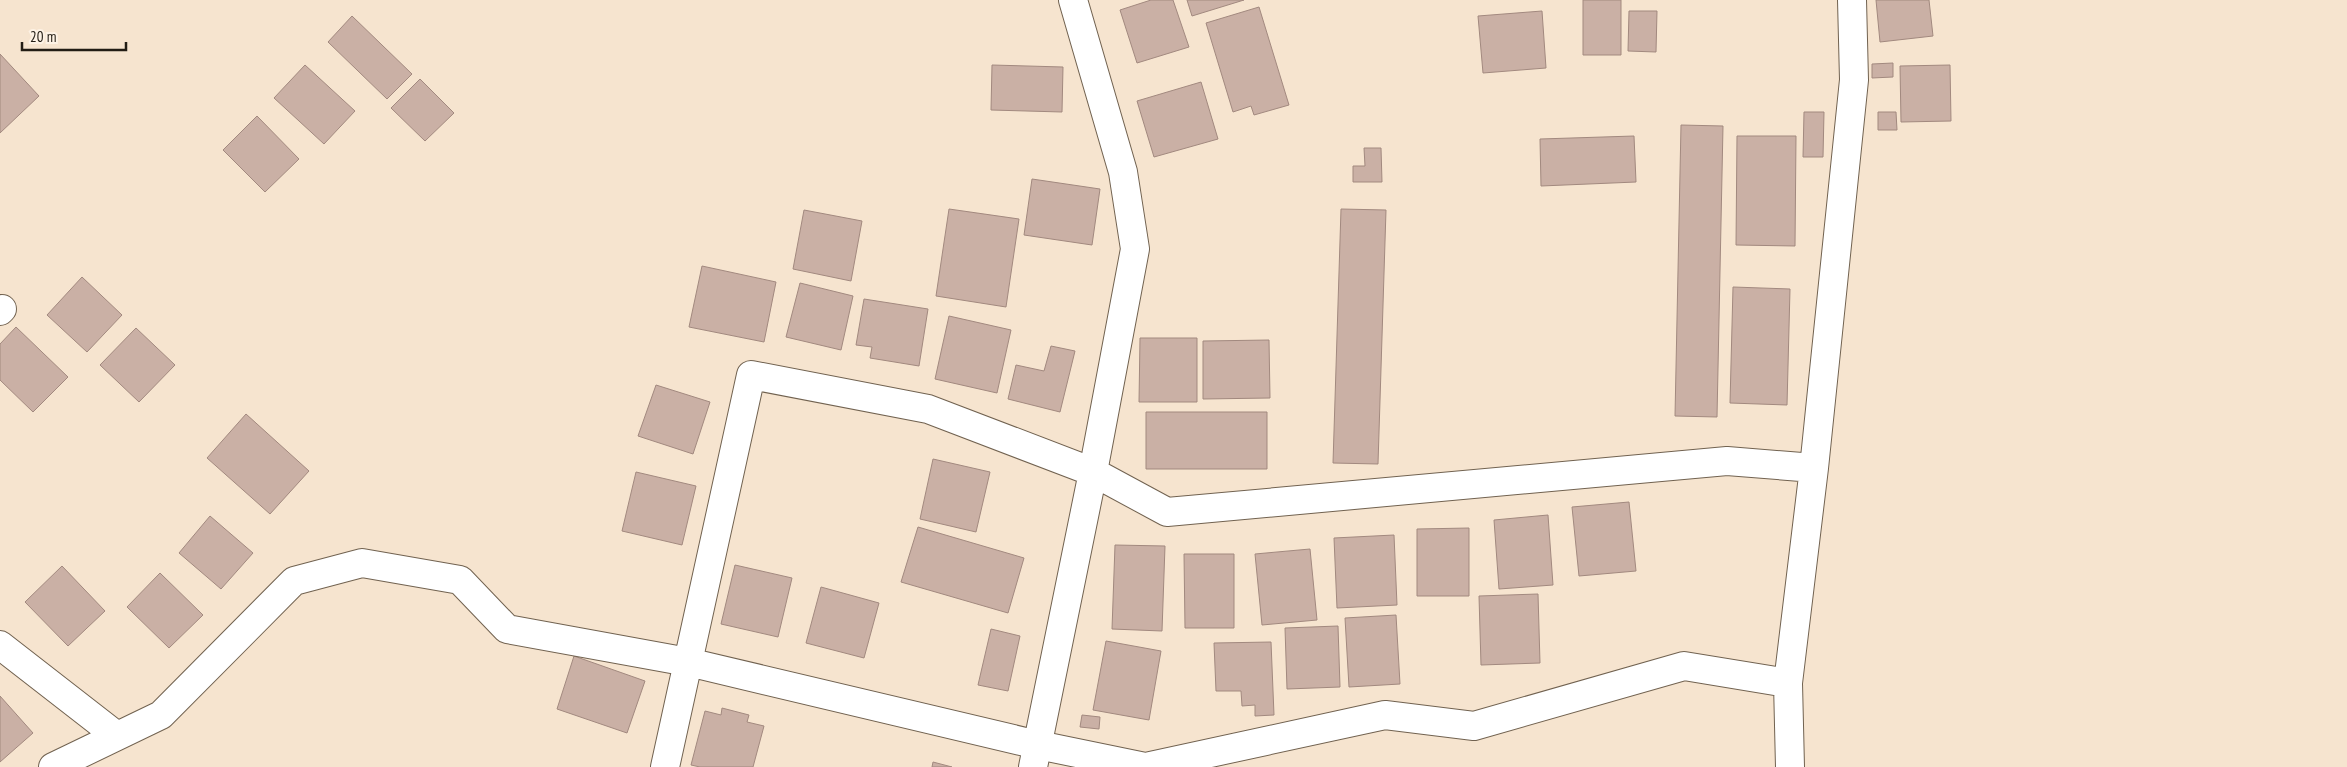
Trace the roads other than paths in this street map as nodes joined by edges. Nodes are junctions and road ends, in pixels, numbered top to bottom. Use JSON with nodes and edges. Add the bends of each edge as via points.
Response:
{"nodes":[{"id":1,"x":1073,"y":0,"type":"edge"},
{"id":2,"x":1852,"y":0,"type":"edge"},
{"id":3,"x":1814,"y":468,"type":"junction"},
{"id":4,"x":1093,"y":472,"type":"junction"},
{"id":5,"x":0,"y":645,"type":"edge"},
{"id":6,"x":688,"y":662,"type":"junction"},
{"id":7,"x":1788,"y":683,"type":"junction"},
{"id":8,"x":117,"y":736,"type":"junction"},
{"id":9,"x":1035,"y":756,"type":"edge"},
{"id":10,"x":53,"y":767,"type":"edge"},
{"id":11,"x":665,"y":767,"type":"edge"},
{"id":12,"x":1146,"y":767,"type":"edge"},
{"id":13,"x":1790,"y":767,"type":"edge"}],
"edges":[{"from":1,"to":4,"type":"street","via":[[1123,172],[1135,249]]},
{"from":2,"to":3,"type":"street","via":[[1854,80]]},
{"from":3,"to":4,"type":"street","via":[[1727,461],[1167,512]]},
{"from":3,"to":7,"type":"street"},
{"from":4,"to":6,"type":"street","via":[[928,409],[751,375]]},
{"from":4,"to":9,"type":"street"},
{"from":5,"to":8,"type":"street"},
{"from":6,"to":8,"type":"street","via":[[507,630],[460,580],[362,563],[294,581],[161,715]]},
{"from":6,"to":9,"type":"street"},
{"from":6,"to":11,"type":"street"},
{"from":7,"to":12,"type":"street","via":[[1684,666],[1474,726],[1385,715]]},
{"from":7,"to":13,"type":"street"},
{"from":8,"to":10,"type":"street"},
{"from":9,"to":12,"type":"street"}]}
